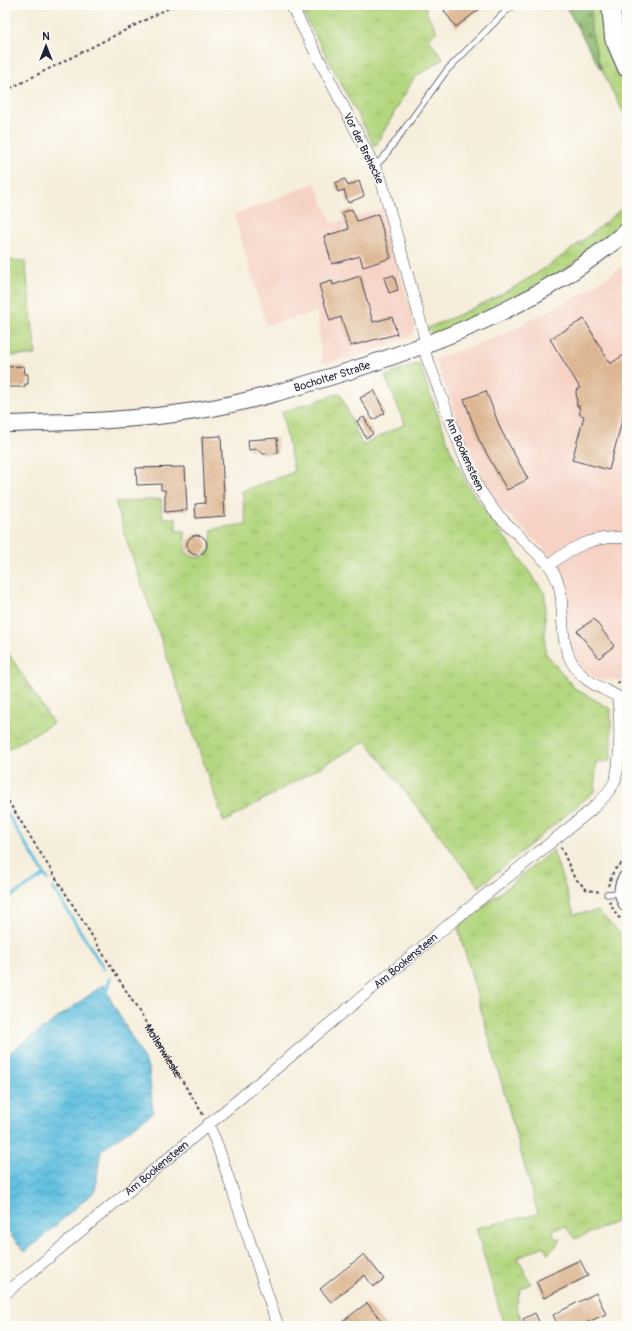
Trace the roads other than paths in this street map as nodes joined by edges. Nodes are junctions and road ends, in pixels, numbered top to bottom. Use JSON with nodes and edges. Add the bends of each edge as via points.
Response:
{"nodes":[{"id":1,"x":291,"y":5,"type":"edge"},
{"id":2,"x":515,"y":5,"type":"edge"},
{"id":3,"x":610,"y":5,"type":"edge"},
{"id":4,"x":627,"y":68,"type":"edge"},
{"id":5,"x":375,"y":166,"type":"junction"},
{"id":6,"x":627,"y":231,"type":"edge"},
{"id":7,"x":425,"y":346,"type":"junction"},
{"id":8,"x":5,"y":424,"type":"edge"},
{"id":9,"x":627,"y":538,"type":"edge"},
{"id":10,"x":549,"y":565,"type":"junction"},
{"id":11,"x":627,"y":878,"type":"edge"},
{"id":12,"x":619,"y":897,"type":"edge"},
{"id":13,"x":208,"y":1124,"type":"junction"},
{"id":14,"x":5,"y":1294,"type":"edge"},
{"id":15,"x":278,"y":1326,"type":"edge"}],
"edges":[{"from":1,"to":5,"type":"street","name":"Vor der Brehecke"},
{"from":2,"to":5,"type":"lane","via":[[447,70]]},
{"from":3,"to":4,"type":"main road","via":[[614,38]]},
{"from":5,"to":7,"type":"street","name":"Vor der Brehecke","via":[[424,334]]},
{"from":6,"to":7,"type":"main road","name":"Bocholter Straße","via":[[578,269],[542,292],[487,321]]},
{"from":7,"to":8,"type":"main road","name":"Bocholter Straße","via":[[274,394],[211,408],[111,420]]},
{"from":7,"to":10,"type":"street","name":"Am Bookensteen","via":[[445,406],[479,489],[495,512]]},
{"from":9,"to":10,"type":"street","via":[[589,540],[569,550]]},
{"from":10,"to":13,"type":"street","name":"Am Bookensteen","via":[[555,574],[561,595],[564,640],[569,658],[579,673],[590,682],[617,696],[618,756],[615,781],[603,799]]},
{"from":11,"to":12,"type":"main road"},
{"from":13,"to":14,"type":"street","name":"Am Bookensteen"},
{"from":13,"to":15,"type":"street","via":[[218,1144]]}]}
